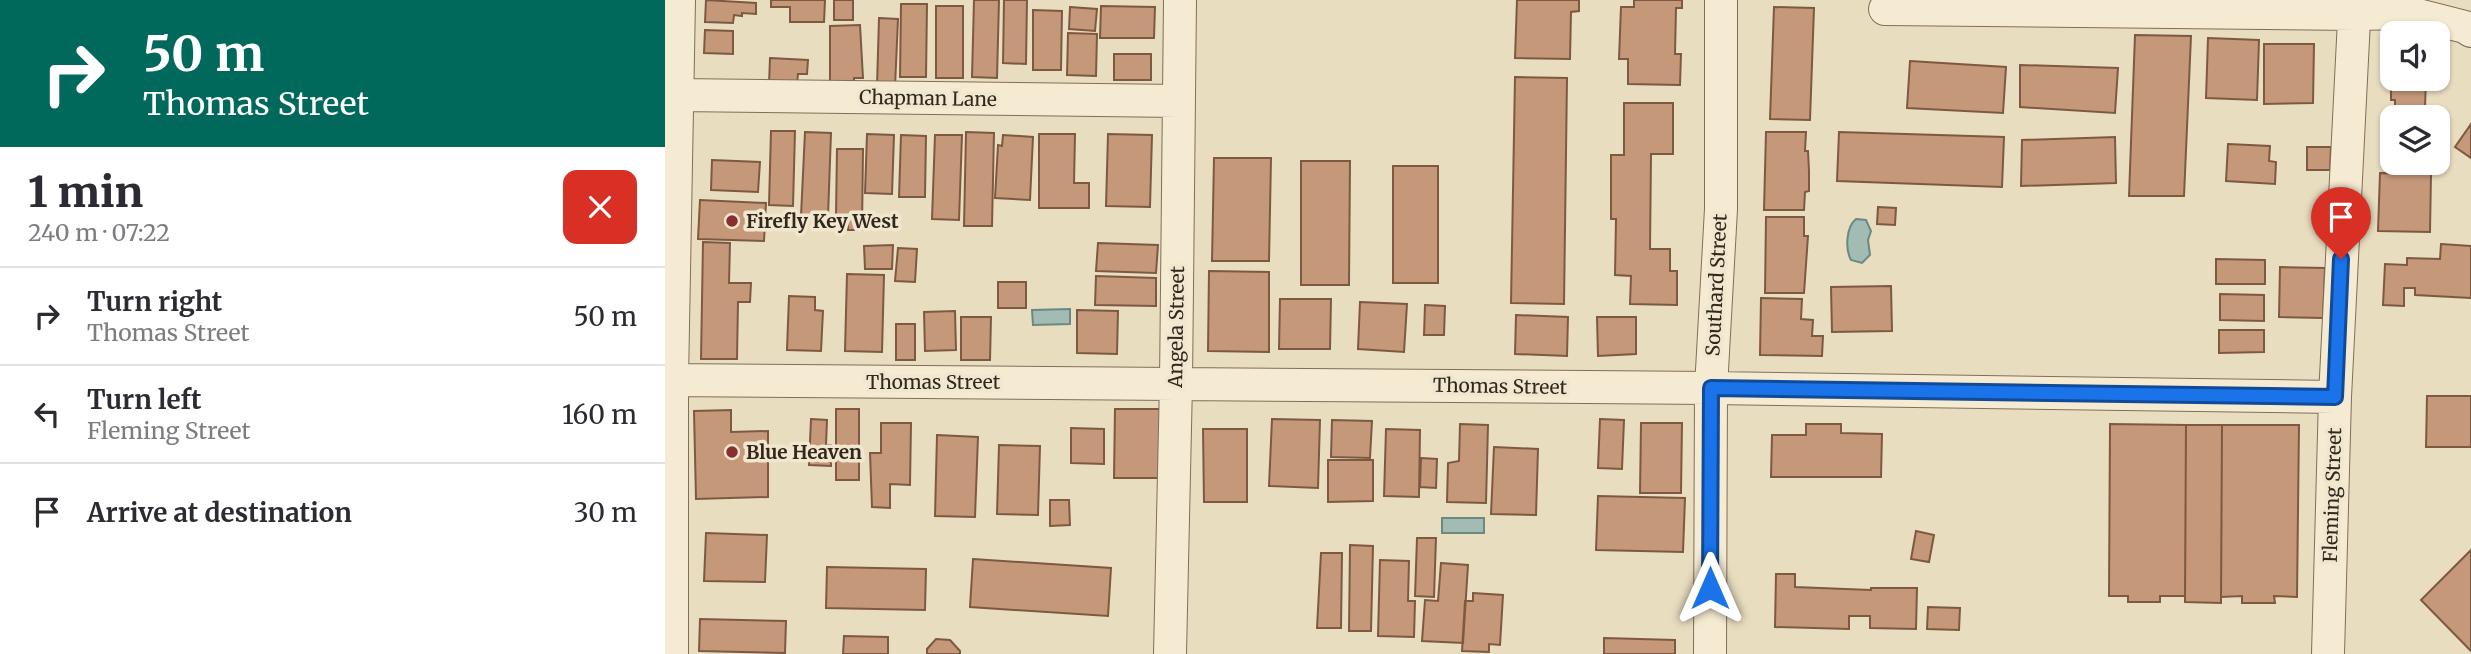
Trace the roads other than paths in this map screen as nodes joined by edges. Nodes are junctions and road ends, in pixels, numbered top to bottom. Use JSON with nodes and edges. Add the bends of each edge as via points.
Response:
{"nodes":[{"id":1,"x":679,"y":0,"type":"edge"},
{"id":2,"x":1180,"y":0,"type":"edge"},
{"id":3,"x":1721,"y":0,"type":"edge"},
{"id":4,"x":2355,"y":7,"type":"edge"},
{"id":5,"x":1885,"y":9,"type":"dead end"},
{"id":6,"x":2471,"y":31,"type":"edge"},
{"id":7,"x":673,"y":84,"type":"edge"},
{"id":8,"x":1179,"y":101,"type":"junction"},
{"id":9,"x":669,"y":380,"type":"edge"},
{"id":10,"x":1176,"y":383,"type":"junction"},
{"id":11,"x":1711,"y":388,"type":"junction"},
{"id":12,"x":2335,"y":397,"type":"junction"},
{"id":13,"x":670,"y":652,"type":"edge"},
{"id":14,"x":1170,"y":654,"type":"edge"},
{"id":15,"x":1710,"y":654,"type":"edge"},
{"id":16,"x":2328,"y":654,"type":"edge"}],
"edges":[{"from":1,"to":7,"type":"street"},
{"from":2,"to":8,"type":"street","name":"Angela Street"},
{"from":3,"to":11,"type":"street","name":"Southard Street","via":[[1721,209]]},
{"from":4,"to":5,"type":"street"},
{"from":4,"to":6,"type":"street","via":[[2410,13]]},
{"from":4,"to":12,"type":"street","name":"Fleming Street"},
{"from":7,"to":8,"type":"street","name":"Chapman Lane"},
{"from":7,"to":9,"type":"street"},
{"from":8,"to":10,"type":"street","name":"Angela Street"},
{"from":9,"to":10,"type":"street","name":"Thomas Street"},
{"from":9,"to":13,"type":"street"},
{"from":10,"to":11,"type":"street","name":"Thomas Street"},
{"from":10,"to":14,"type":"street","name":"Angela Street"},
{"from":11,"to":12,"type":"street","name":"Thomas Street"},
{"from":11,"to":15,"type":"street","name":"Southard Street"},
{"from":12,"to":16,"type":"street","name":"Fleming Street"}]}
